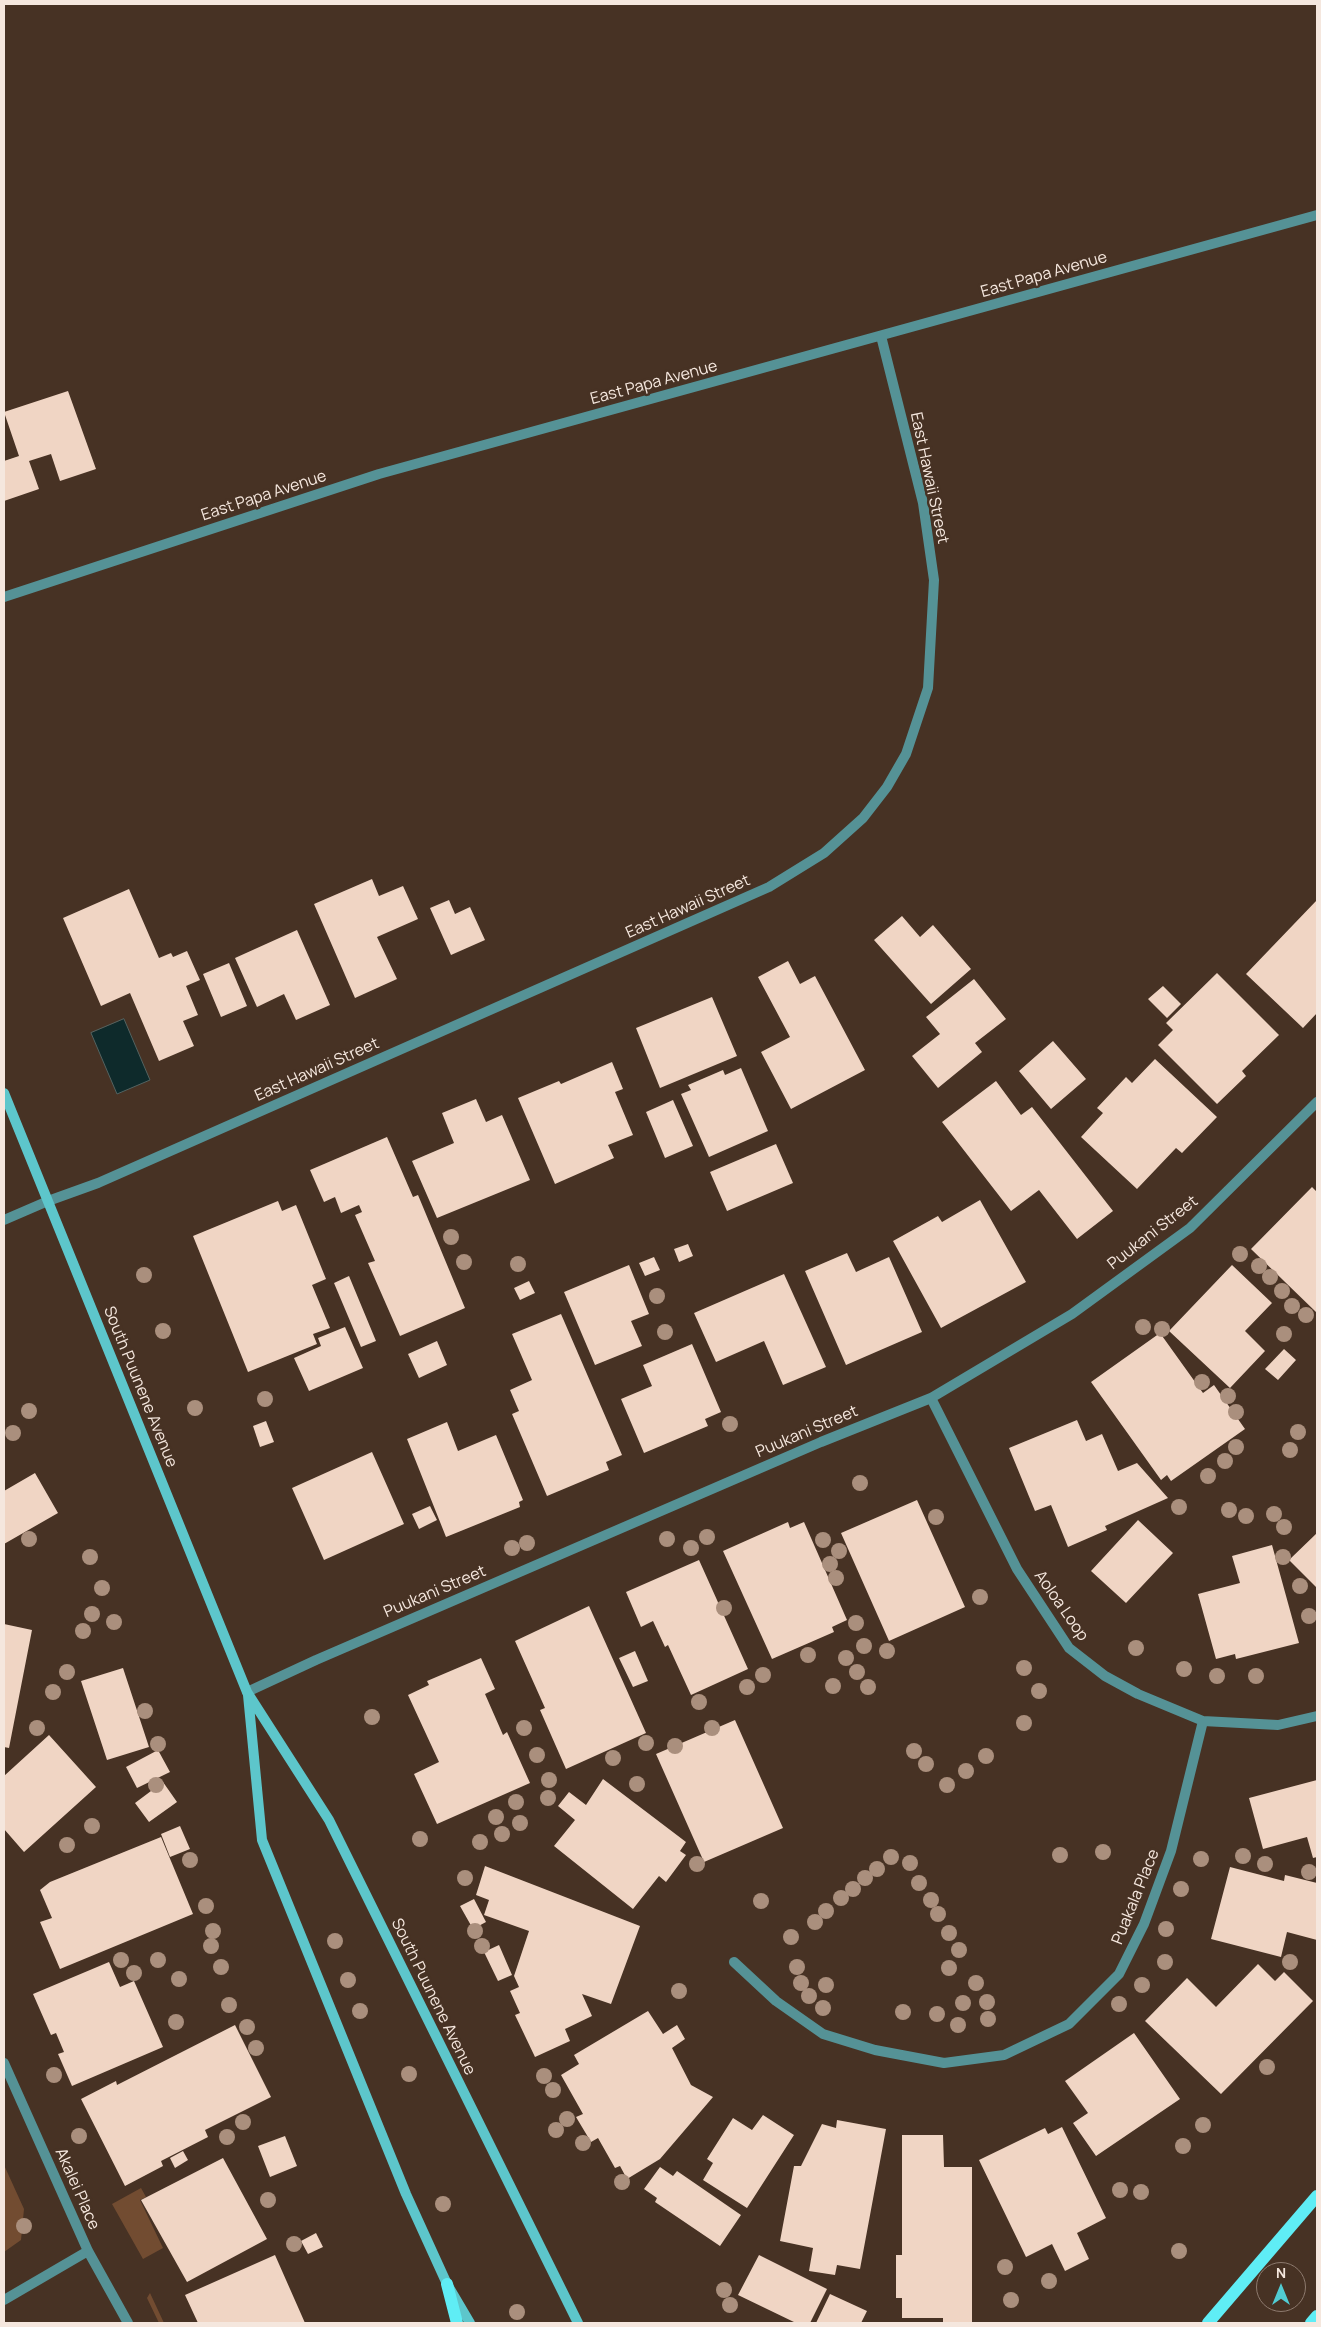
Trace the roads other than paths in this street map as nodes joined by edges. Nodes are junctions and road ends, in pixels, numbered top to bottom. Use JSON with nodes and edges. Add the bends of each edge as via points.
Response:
{"nodes":[{"id":1,"x":1317,"y":215,"type":"edge"},
{"id":2,"x":881,"y":336,"type":"junction"},
{"id":3,"x":4,"y":598,"type":"edge"},
{"id":4,"x":4,"y":1093,"type":"edge"},
{"id":5,"x":1317,"y":1102,"type":"edge"},
{"id":6,"x":48,"y":1201,"type":"junction"},
{"id":7,"x":4,"y":1220,"type":"edge"},
{"id":8,"x":931,"y":1398,"type":"junction"},
{"id":9,"x":247,"y":1692,"type":"junction"},
{"id":10,"x":1317,"y":1716,"type":"edge"},
{"id":11,"x":1203,"y":1721,"type":"junction"},
{"id":12,"x":734,"y":1962,"type":"dead end"},
{"id":13,"x":4,"y":2064,"type":"edge"},
{"id":14,"x":1317,"y":2196,"type":"edge"},
{"id":15,"x":88,"y":2251,"type":"junction"},
{"id":16,"x":447,"y":2284,"type":"junction"},
{"id":17,"x":4,"y":2300,"type":"edge"},
{"id":18,"x":1317,"y":2316,"type":"edge"},
{"id":19,"x":128,"y":2323,"type":"edge"},
{"id":20,"x":457,"y":2323,"type":"edge"},
{"id":21,"x":470,"y":2323,"type":"edge"},
{"id":22,"x":578,"y":2323,"type":"edge"},
{"id":23,"x":1208,"y":2323,"type":"edge"},
{"id":24,"x":1311,"y":2323,"type":"edge"}],
"edges":[{"from":1,"to":2,"type":"street","name":"East Papa Avenue"},
{"from":2,"to":3,"type":"street","name":"East Papa Avenue","via":[[379,474]]},
{"from":2,"to":6,"type":"street","name":"East Hawaii Street","via":[[923,503],[934,580],[928,688],[906,754],[863,818],[824,853],[769,887],[98,1183]]},
{"from":4,"to":6,"type":"main road","name":"South Puunene Avenue"},
{"from":5,"to":8,"type":"street","name":"Puukani Street","via":[[1190,1228],[1072,1314]]},
{"from":6,"to":7,"type":"street","name":"East Hawaii Street"},
{"from":6,"to":9,"type":"main road","name":"South Puunene Avenue"},
{"from":8,"to":9,"type":"street","name":"Puukani Street","via":[[793,1454]]},
{"from":8,"to":11,"type":"street","name":"Aoloa Loop","via":[[1016,1569],[1069,1648],[1105,1676],[1138,1694]]},
{"from":9,"to":16,"type":"main road","name":"South Puunene Avenue","via":[[262,1840],[406,2194]]},
{"from":9,"to":22,"type":"main road","name":"South Puunene Avenue","via":[[329,1820]]},
{"from":10,"to":11,"type":"street","name":"Aoloa Loop","via":[[1278,1725]]},
{"from":11,"to":12,"type":"street","name":"Puakala Place","via":[[1171,1850],[1144,1924],[1118,1974],[1069,2024],[1004,2055],[944,2063],[875,2050],[823,2034],[776,2001]]},
{"from":13,"to":15,"type":"street","name":"Akalei Place"},
{"from":14,"to":23,"type":"main road"},
{"from":15,"to":17,"type":"street"},
{"from":15,"to":19,"type":"street","name":"Akalei Place"},
{"from":16,"to":20,"type":"main road"},
{"from":16,"to":21,"type":"main road","name":"South Puunene Avenue"},
{"from":18,"to":24,"type":"main road"}]}
